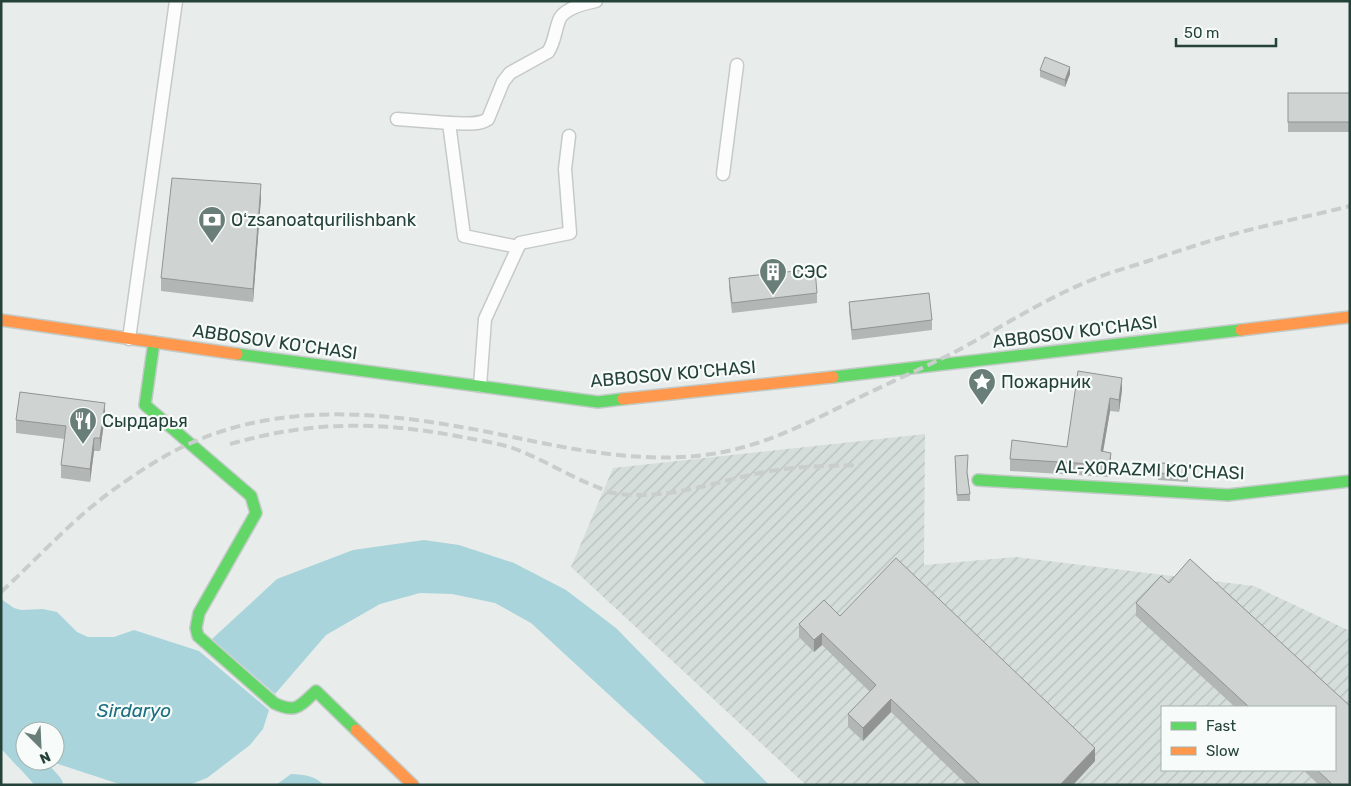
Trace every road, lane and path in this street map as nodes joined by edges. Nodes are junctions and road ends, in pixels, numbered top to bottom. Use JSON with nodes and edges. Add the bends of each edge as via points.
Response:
{"nodes":[{"id":1,"x":176,"y":1,"type":"edge"},
{"id":2,"x":596,"y":1,"type":"edge"},
{"id":3,"x":737,"y":65,"type":"dead end"},
{"id":4,"x":397,"y":119,"type":"dead end"},
{"id":5,"x":449,"y":123,"type":"junction"},
{"id":6,"x":569,"y":136,"type":"dead end"},
{"id":7,"x":723,"y":174,"type":"dead end"},
{"id":8,"x":518,"y":248,"type":"junction"},
{"id":9,"x":1350,"y":317,"type":"edge"},
{"id":10,"x":1,"y":320,"type":"edge"},
{"id":11,"x":129,"y":339,"type":"junction"},
{"id":12,"x":154,"y":342,"type":"junction"},
{"id":13,"x":480,"y":386,"type":"junction"},
{"id":14,"x":978,"y":480,"type":"dead end"},
{"id":15,"x":1350,"y":481,"type":"edge"},
{"id":16,"x":414,"y":785,"type":"edge"}],
"edges":[{"from":1,"to":11,"type":"street"},
{"from":2,"to":5,"type":"street","via":[[566,12],[560,18],[552,47],[510,73],[484,122]]},
{"from":3,"to":7,"type":"street"},
{"from":4,"to":5,"type":"street"},
{"from":5,"to":8,"type":"street","via":[[464,236]]},
{"from":6,"to":8,"type":"street","via":[[565,169],[570,233],[520,243]]},
{"from":8,"to":13,"type":"street","via":[[485,319]]},
{"from":9,"to":13,"type":"main road","name":"ABBOSOV KO'CHASI","via":[[598,402]]},
{"from":10,"to":11,"type":"main road","name":"ABBOSOV KO'CHASI"},
{"from":11,"to":12,"type":"main road","name":"ABBOSOV KO'CHASI"},
{"from":12,"to":13,"type":"main road","name":"ABBOSOV KO'CHASI"},
{"from":12,"to":16,"type":"main road","via":[[145,405],[251,496],[256,513],[199,613],[198,636],[286,710],[297,709],[316,691]]},
{"from":14,"to":15,"type":"main road","name":"AL-XORAZMI KO'CHASI","via":[[1228,495]]}]}
